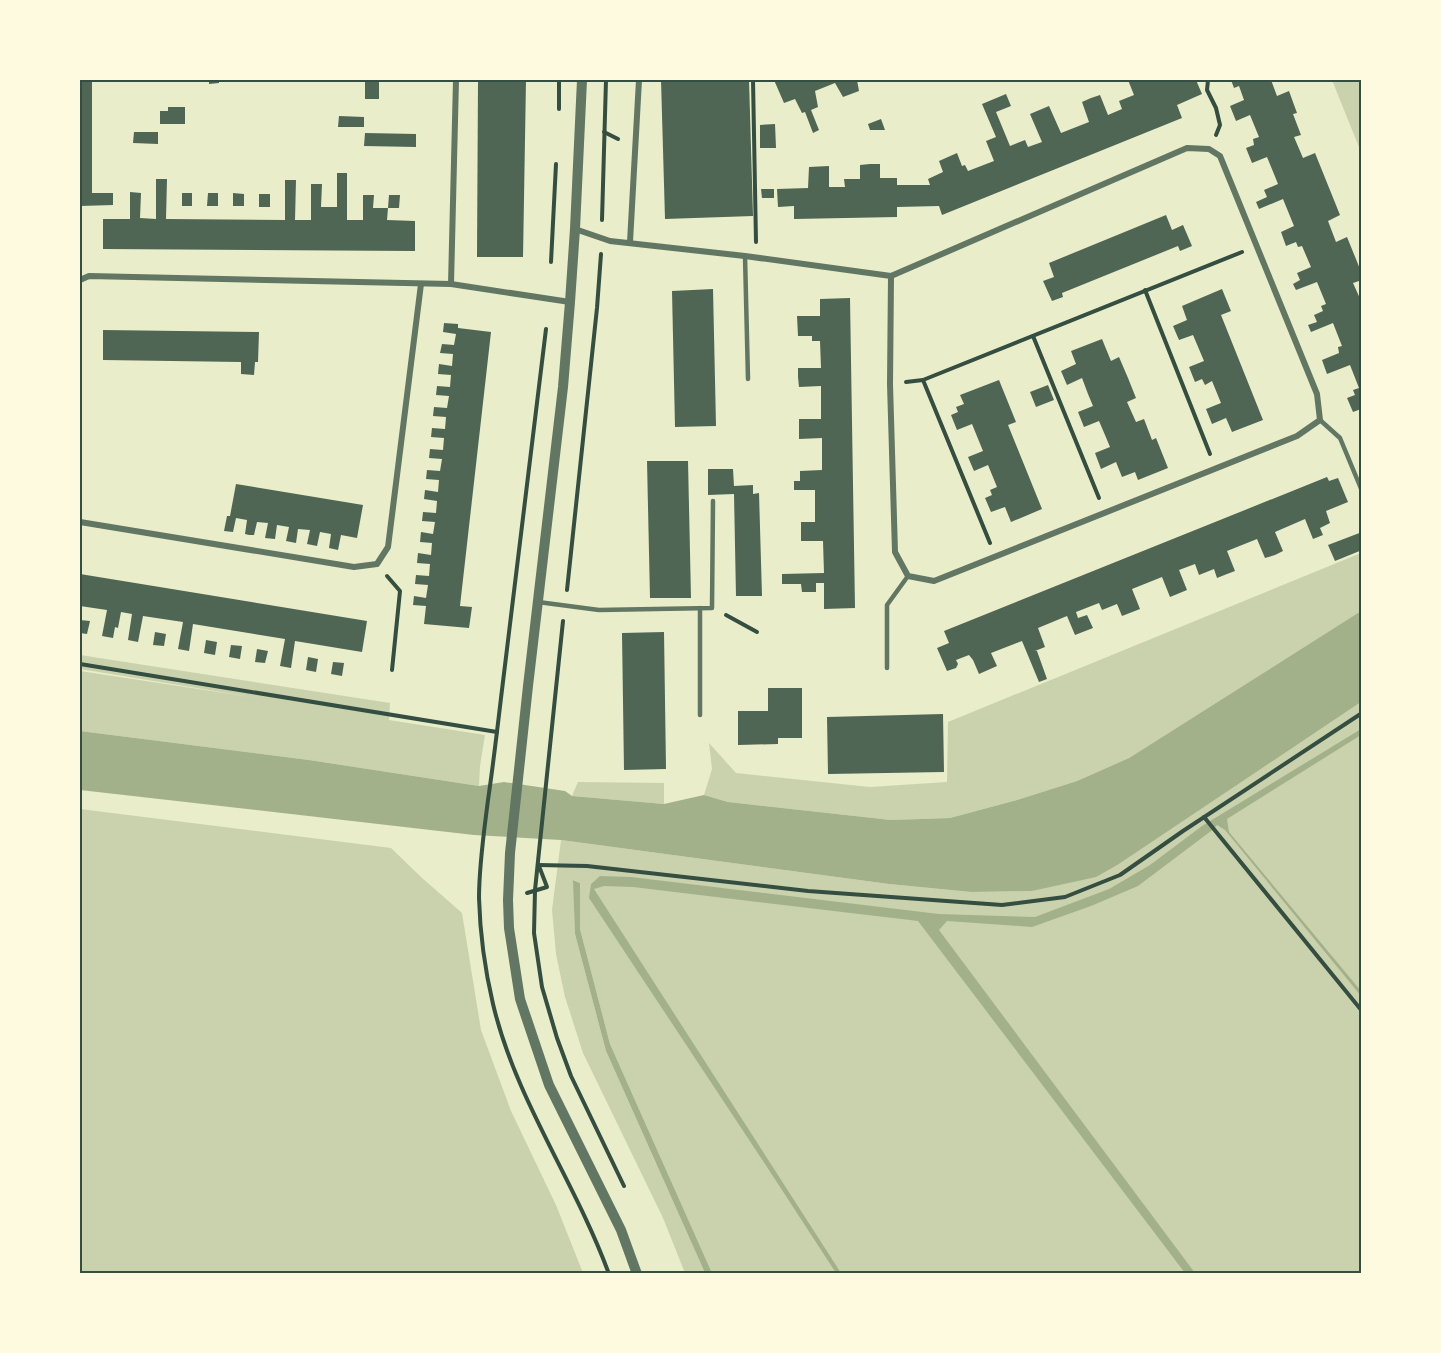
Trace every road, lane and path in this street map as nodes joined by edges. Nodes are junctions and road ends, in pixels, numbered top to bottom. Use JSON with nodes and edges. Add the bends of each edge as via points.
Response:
{"nodes":[{"id":1,"x":456,"y":80,"type":"edge"},
{"id":2,"x":559,"y":80,"type":"edge"},
{"id":3,"x":582,"y":80,"type":"edge"},
{"id":4,"x":606,"y":80,"type":"edge"},
{"id":5,"x":639,"y":80,"type":"edge"},
{"id":6,"x":753,"y":80,"type":"edge"},
{"id":7,"x":1208,"y":80,"type":"edge"},
{"id":8,"x":558,"y":119,"type":"dead end"},
{"id":9,"x":1209,"y":149,"type":"junction"},
{"id":10,"x":556,"y":163,"type":"dead end"},
{"id":11,"x":575,"y":229,"type":"junction"},
{"id":12,"x":602,"y":238,"type":"junction"},
{"id":13,"x":630,"y":242,"type":"junction"},
{"id":14,"x":1257,"y":246,"type":"junction"},
{"id":15,"x":745,"y":256,"type":"junction"},
{"id":16,"x":756,"y":258,"type":"junction"},
{"id":17,"x":550,"y":265,"type":"dead end"},
{"id":18,"x":891,"y":276,"type":"junction"},
{"id":19,"x":80,"y":280,"type":"edge"},
{"id":20,"x":421,"y":284,"type":"junction"},
{"id":21,"x":451,"y":284,"type":"junction"},
{"id":22,"x":1145,"y":290,"type":"junction"},
{"id":23,"x":549,"y":299,"type":"junction"},
{"id":24,"x":570,"y":302,"type":"junction"},
{"id":25,"x":1032,"y":336,"type":"junction"},
{"id":26,"x":748,"y":379,"type":"dead end"},
{"id":27,"x":1320,"y":420,"type":"junction"},
{"id":28,"x":1216,"y":469,"type":"junction"},
{"id":29,"x":1362,"y":491,"type":"edge"},
{"id":30,"x":713,"y":501,"type":"dead end"},
{"id":31,"x":1105,"y":513,"type":"junction"},
{"id":32,"x":80,"y":522,"type":"edge"},
{"id":33,"x":996,"y":556,"type":"junction"},
{"id":34,"x":377,"y":564,"type":"junction"},
{"id":35,"x":908,"y":576,"type":"junction"},
{"id":36,"x":538,"y":602,"type":"junction"},
{"id":37,"x":565,"y":605,"type":"junction"},
{"id":38,"x":700,"y":608,"type":"junction"},
{"id":39,"x":712,"y":608,"type":"junction"},
{"id":40,"x":757,"y":632,"type":"dead end"},
{"id":41,"x":80,"y":663,"type":"edge"},
{"id":42,"x":887,"y":668,"type":"dead end"},
{"id":43,"x":393,"y":670,"type":"dead end"},
{"id":44,"x":1362,"y":713,"type":"edge"},
{"id":45,"x":700,"y":715,"type":"dead end"},
{"id":46,"x":497,"y":732,"type":"junction"},
{"id":47,"x":1205,"y":819,"type":"junction"},
{"id":48,"x":482,"y":851,"type":"dead end"},
{"id":49,"x":538,"y":865,"type":"junction"},
{"id":50,"x":547,"y":887,"type":"dead end"},
{"id":51,"x":1362,"y":1011,"type":"edge"},
{"id":52,"x":626,"y":1190,"type":"dead end"},
{"id":53,"x":637,"y":1274,"type":"edge"}],
"edges":[{"from":1,"to":21,"type":"street"},
{"from":2,"to":8,"type":"path"},
{"from":3,"to":11,"type":"street"},
{"from":4,"to":12,"type":"path"},
{"from":5,"to":13,"type":"street"},
{"from":6,"to":16,"type":"path"},
{"from":7,"to":9,"type":"path","via":[[1207,90],[1220,125]]},
{"from":9,"to":14,"type":"street","via":[[1220,156]]},
{"from":9,"to":18,"type":"street","via":[[1187,148]]},
{"from":10,"to":17,"type":"path"},
{"from":11,"to":12,"type":"street"},
{"from":11,"to":24,"type":"street"},
{"from":12,"to":13,"type":"street"},
{"from":12,"to":37,"type":"path"},
{"from":13,"to":15,"type":"street"},
{"from":14,"to":22,"type":"path"},
{"from":14,"to":27,"type":"street","via":[[1317,394]]},
{"from":15,"to":16,"type":"street"},
{"from":15,"to":26,"type":"lane"},
{"from":16,"to":18,"type":"street"},
{"from":18,"to":35,"type":"street","via":[[895,552]]},
{"from":19,"to":20,"type":"street","via":[[89,276]]},
{"from":20,"to":21,"type":"street"},
{"from":20,"to":34,"type":"street","via":[[388,548]]},
{"from":21,"to":23,"type":"street"},
{"from":22,"to":25,"type":"path"},
{"from":22,"to":28,"type":"path"},
{"from":23,"to":24,"type":"street"},
{"from":23,"to":46,"type":"path"},
{"from":24,"to":36,"type":"street"},
{"from":25,"to":31,"type":"path"},
{"from":25,"to":33,"type":"path","via":[[923,380]]},
{"from":27,"to":28,"type":"street","via":[[1297,436]]},
{"from":27,"to":29,"type":"lane","via":[[1340,438]]},
{"from":28,"to":31,"type":"street"},
{"from":30,"to":39,"type":"lane"},
{"from":31,"to":33,"type":"street"},
{"from":32,"to":34,"type":"street","via":[[354,567]]},
{"from":33,"to":35,"type":"street","via":[[934,581]]},
{"from":34,"to":43,"type":"path","via":[[400,591]]},
{"from":35,"to":42,"type":"lane","via":[[887,605]]},
{"from":36,"to":37,"type":"lane"},
{"from":36,"to":53,"type":"street","via":[[510,854],[509,928],[520,999],[549,1085],[621,1230]]},
{"from":37,"to":38,"type":"lane","via":[[599,610]]},
{"from":37,"to":49,"type":"path"},
{"from":38,"to":39,"type":"lane"},
{"from":38,"to":45,"type":"lane"},
{"from":39,"to":40,"type":"path"},
{"from":41,"to":46,"type":"path"},
{"from":44,"to":47,"type":"path"},
{"from":46,"to":48,"type":"path"},
{"from":47,"to":49,"type":"path","via":[[1120,875],[1065,897],[1002,905]]},
{"from":47,"to":51,"type":"path"},
{"from":49,"to":50,"type":"path"},
{"from":49,"to":52,"type":"path","via":[[534,933],[542,987],[571,1076]]}]}
